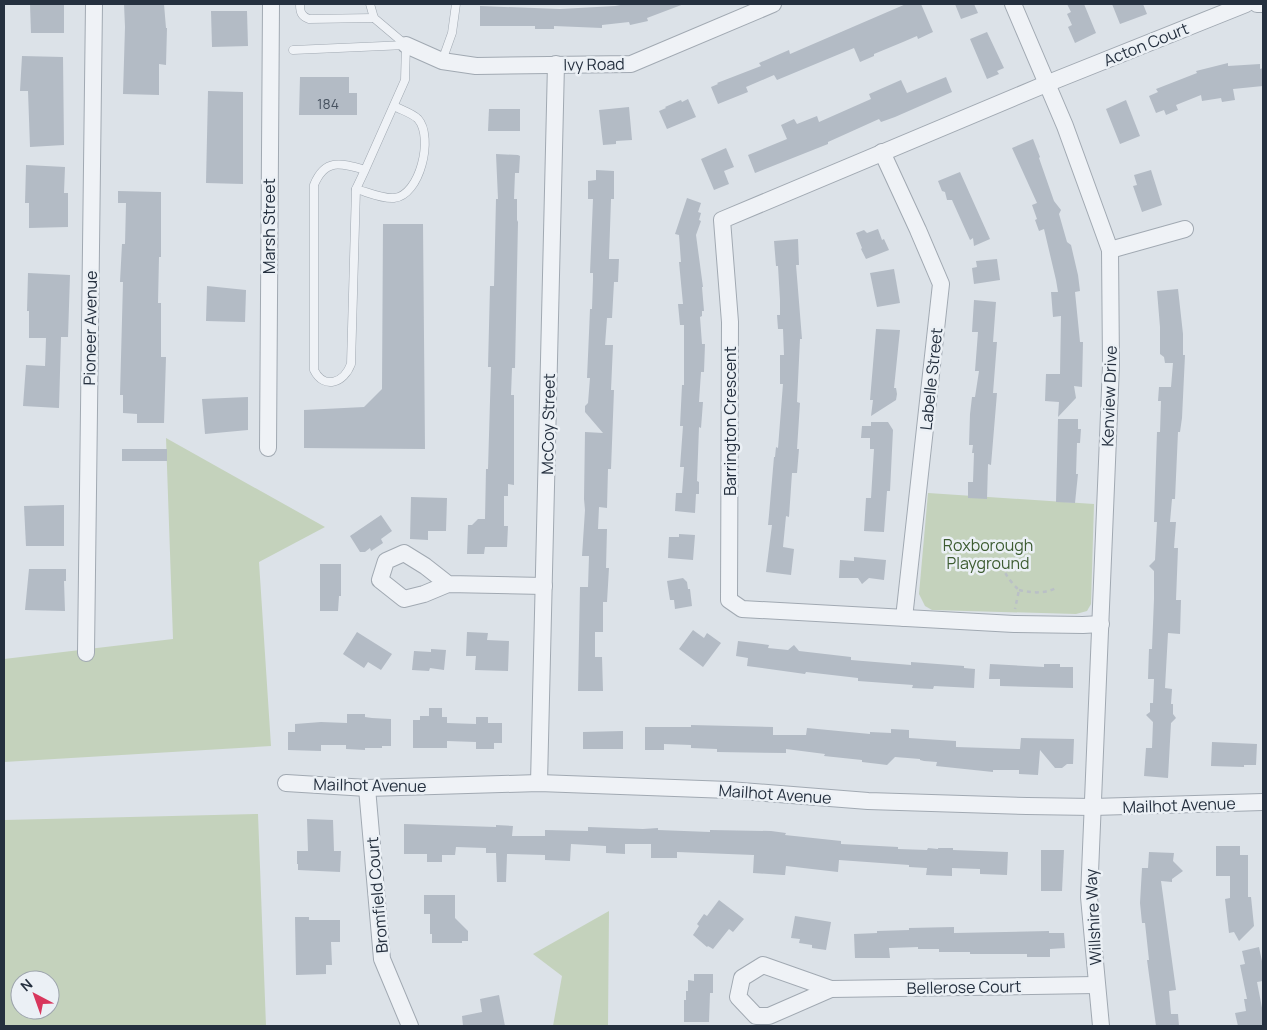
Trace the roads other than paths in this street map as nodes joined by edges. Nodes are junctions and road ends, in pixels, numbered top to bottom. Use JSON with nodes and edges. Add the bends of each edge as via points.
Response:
{"nodes":[{"id":1,"x":94,"y":4,"type":"edge"},
{"id":2,"x":270,"y":4,"type":"edge"},
{"id":3,"x":300,"y":4,"type":"edge"},
{"id":4,"x":370,"y":4,"type":"edge"},
{"id":5,"x":456,"y":4,"type":"edge"},
{"id":6,"x":773,"y":4,"type":"edge"},
{"id":7,"x":1012,"y":4,"type":"edge"},
{"id":8,"x":1246,"y":4,"type":"edge"},
{"id":9,"x":1258,"y":4,"type":"edge"},
{"id":10,"x":1263,"y":4,"type":"edge"},
{"id":11,"x":374,"y":18,"type":"junction"},
{"id":12,"x":406,"y":45,"type":"junction"},
{"id":13,"x":294,"y":50,"type":"dead end"},
{"id":14,"x":442,"y":61,"type":"junction"},
{"id":15,"x":556,"y":64,"type":"junction"},
{"id":16,"x":1046,"y":84,"type":"junction"},
{"id":17,"x":394,"y":106,"type":"junction"},
{"id":18,"x":882,"y":152,"type":"junction"},
{"id":19,"x":365,"y":170,"type":"junction"},
{"id":20,"x":356,"y":189,"type":"junction"},
{"id":21,"x":1185,"y":229,"type":"dead end"},
{"id":22,"x":1110,"y":250,"type":"junction"},
{"id":23,"x":268,"y":448,"type":"dead end"},
{"id":24,"x":448,"y":584,"type":"dead end"},
{"id":25,"x":544,"y":586,"type":"junction"},
{"id":26,"x":904,"y":618,"type":"junction"},
{"id":27,"x":1101,"y":624,"type":"junction"},
{"id":28,"x":86,"y":653,"type":"dead end"},
{"id":29,"x":286,"y":783,"type":"dead end"},
{"id":30,"x":539,"y":784,"type":"junction"},
{"id":31,"x":367,"y":788,"type":"junction"},
{"id":32,"x":1263,"y":802,"type":"edge"},
{"id":33,"x":1093,"y":807,"type":"junction"},
{"id":34,"x":1096,"y":984,"type":"junction"},
{"id":35,"x":830,"y":989,"type":"junction"},
{"id":36,"x":410,"y":1026,"type":"edge"},
{"id":37,"x":1101,"y":1026,"type":"edge"}],
"edges":[{"from":1,"to":28,"type":"street","name":"Pioneer Avenue"},
{"from":2,"to":23,"type":"street","name":"Marsh Street"},
{"from":3,"to":11,"type":"lane","via":[[300,11],[309,19]]},
{"from":4,"to":11,"type":"lane"},
{"from":5,"to":14,"type":"lane","via":[[452,33]]},
{"from":6,"to":15,"type":"street","name":"Ivy Road","via":[[631,64]]},
{"from":7,"to":16,"type":"street","name":"Kenview Drive"},
{"from":8,"to":16,"type":"street","name":"Acton Court"},
{"from":9,"to":10,"type":"street"},
{"from":11,"to":12,"type":"lane"},
{"from":12,"to":13,"type":"lane"},
{"from":12,"to":14,"type":"street","name":"Ivy Road"},
{"from":12,"to":17,"type":"lane","via":[[405,80]]},
{"from":14,"to":15,"type":"street","name":"Ivy Road","via":[[476,66]]},
{"from":15,"to":25,"type":"street","name":"McCoy Street"},
{"from":16,"to":18,"type":"street","name":"Barrington Crescent"},
{"from":16,"to":22,"type":"street","name":"Kenview Drive","via":[[1065,126]]},
{"from":17,"to":19,"type":"lane"},
{"from":17,"to":20,"type":"lane","via":[[418,118],[422,126],[424,160],[414,183],[403,195],[393,198]]},
{"from":18,"to":26,"type":"street","name":"Labelle Street","via":[[941,284]]},
{"from":18,"to":26,"type":"street","name":"Barrington Crescent","via":[[722,220],[730,322],[729,600],[742,609]]},
{"from":19,"to":20,"type":"lane"},
{"from":19,"to":20,"type":"lane","via":[[344,164],[329,166],[314,185],[314,370],[317,377],[325,381],[341,378],[348,373],[351,364]]},
{"from":21,"to":22,"type":"street"},
{"from":22,"to":27,"type":"street","name":"Kenview Drive","via":[[1110,365]]},
{"from":24,"to":25,"type":"street"},
{"from":25,"to":30,"type":"street","name":"McCoy Street"},
{"from":26,"to":27,"type":"street","name":"Barrington Crescent","via":[[1014,624]]},
{"from":27,"to":33,"type":"street","name":"Kenview Drive"},
{"from":29,"to":31,"type":"street","name":"Mailhot Avenue"},
{"from":30,"to":31,"type":"street","name":"Mailhot Avenue"},
{"from":30,"to":33,"type":"street","name":"Mailhot Avenue","via":[[729,790],[868,801]]},
{"from":31,"to":36,"type":"street","name":"Bromfield Court","via":[[382,959]]},
{"from":32,"to":33,"type":"street","name":"Mailhot Avenue"},
{"from":33,"to":34,"type":"street","name":"Willshire Way","via":[[1089,897]]},
{"from":34,"to":35,"type":"street","name":"Bellerose Court"},
{"from":34,"to":37,"type":"street","name":"Willshire Way"},
{"from":35,"to":35,"type":"street","name":"Bellerose Court","via":[[763,965],[742,978],[738,997],[756,1016],[769,1016]]}]}
